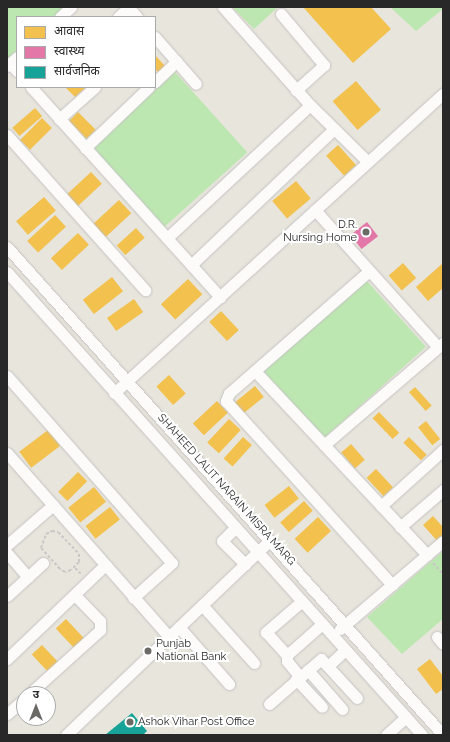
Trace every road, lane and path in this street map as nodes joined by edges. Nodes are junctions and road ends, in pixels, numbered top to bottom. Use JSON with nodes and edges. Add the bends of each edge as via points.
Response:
{"nodes":[{"id":1,"x":71,"y":7,"type":"edge"},
{"id":2,"x":129,"y":7,"type":"edge"},
{"id":3,"x":223,"y":7,"type":"edge"},
{"id":4,"x":281,"y":14,"type":"dead end"},
{"id":5,"x":61,"y":16,"type":"edge"},
{"id":6,"x":119,"y":16,"type":"edge"},
{"id":7,"x":136,"y":16,"type":"edge"},
{"id":8,"x":156,"y":38,"type":"edge"},
{"id":9,"x":177,"y":62,"type":"junction"},
{"id":10,"x":156,"y":81,"type":"edge"},
{"id":11,"x":196,"y":84,"type":"dead end"},
{"id":12,"x":94,"y":88,"type":"edge"},
{"id":13,"x":148,"y":88,"type":"edge"},
{"id":14,"x":36,"y":89,"type":"edge"},
{"id":15,"x":296,"y":90,"type":"junction"},
{"id":16,"x":443,"y":94,"type":"edge"},
{"id":17,"x":310,"y":105,"type":"junction"},
{"id":18,"x":59,"y":118,"type":"junction"},
{"id":19,"x":334,"y":129,"type":"junction"},
{"id":20,"x":7,"y":135,"type":"edge"},
{"id":21,"x":85,"y":148,"type":"junction"},
{"id":22,"x":367,"y":161,"type":"junction"},
{"id":23,"x":315,"y":210,"type":"junction"},
{"id":24,"x":167,"y":238,"type":"junction"},
{"id":25,"x":7,"y":246,"type":"edge"},
{"id":26,"x":192,"y":265,"type":"junction"},
{"id":27,"x":369,"y":271,"type":"junction"},
{"id":28,"x":7,"y":272,"type":"edge"},
{"id":29,"x":145,"y":290,"type":"dead end"},
{"id":30,"x":220,"y":297,"type":"junction"},
{"id":31,"x":441,"y":345,"type":"edge"},
{"id":32,"x":255,"y":371,"type":"junction"},
{"id":33,"x":7,"y":376,"type":"edge"},
{"id":34,"x":128,"y":380,"type":"junction"},
{"id":35,"x":114,"y":393,"type":"junction"},
{"id":36,"x":324,"y":445,"type":"junction"},
{"id":37,"x":443,"y":450,"type":"edge"},
{"id":38,"x":7,"y":453,"type":"edge"},
{"id":39,"x":443,"y":490,"type":"edge"},
{"id":40,"x":53,"y":505,"type":"junction"},
{"id":41,"x":381,"y":506,"type":"junction"},
{"id":42,"x":400,"y":527,"type":"junction"},
{"id":43,"x":236,"y":528,"type":"junction"},
{"id":44,"x":46,"y":534,"type":"dead end"},
{"id":45,"x":270,"y":540,"type":"junction"},
{"id":46,"x":443,"y":541,"type":"edge"},
{"id":47,"x":7,"y":545,"type":"edge"},
{"id":48,"x":257,"y":552,"type":"junction"},
{"id":49,"x":7,"y":553,"type":"edge"},
{"id":50,"x":427,"y":555,"type":"junction"},
{"id":51,"x":43,"y":563,"type":"dead end"},
{"id":52,"x":245,"y":564,"type":"junction"},
{"id":53,"x":104,"y":566,"type":"junction"},
{"id":54,"x":74,"y":568,"type":"dead end"},
{"id":55,"x":443,"y":574,"type":"edge"},
{"id":56,"x":28,"y":577,"type":"junction"},
{"id":57,"x":392,"y":585,"type":"junction"},
{"id":58,"x":74,"y":595,"type":"junction"},
{"id":59,"x":7,"y":596,"type":"edge"},
{"id":60,"x":133,"y":598,"type":"junction"},
{"id":61,"x":302,"y":601,"type":"junction"},
{"id":62,"x":202,"y":604,"type":"junction"},
{"id":63,"x":322,"y":624,"type":"junction"},
{"id":64,"x":346,"y":625,"type":"junction"},
{"id":65,"x":179,"y":627,"type":"junction"},
{"id":66,"x":333,"y":636,"type":"junction"},
{"id":67,"x":169,"y":637,"type":"junction"},
{"id":68,"x":346,"y":650,"type":"junction"},
{"id":69,"x":287,"y":655,"type":"junction"},
{"id":70,"x":7,"y":659,"type":"edge"},
{"id":71,"x":254,"y":663,"type":"dead end"},
{"id":72,"x":328,"y":666,"type":"junction"},
{"id":73,"x":301,"y":675,"type":"junction"},
{"id":74,"x":229,"y":684,"type":"dead end"},
{"id":75,"x":38,"y":686,"type":"edge"},
{"id":76,"x":357,"y":698,"type":"dead end"},
{"id":77,"x":269,"y":704,"type":"dead end"},
{"id":78,"x":16,"y":706,"type":"edge"},
{"id":79,"x":322,"y":707,"type":"dead end"},
{"id":80,"x":342,"y":709,"type":"dead end"},
{"id":81,"x":7,"y":714,"type":"edge"},
{"id":82,"x":406,"y":717,"type":"junction"},
{"id":83,"x":71,"y":734,"type":"edge"},
{"id":84,"x":386,"y":735,"type":"edge"},
{"id":85,"x":422,"y":735,"type":"edge"},
{"id":86,"x":443,"y":735,"type":"edge"}],
"edges":[{"from":1,"to":5,"type":"street"},
{"from":2,"to":6,"type":"street"},
{"from":2,"to":7,"type":"street"},
{"from":3,"to":15,"type":"street"},
{"from":4,"to":15,"type":"street","via":[[324,65]]},
{"from":8,"to":9,"type":"street"},
{"from":9,"to":10,"type":"street"},
{"from":9,"to":11,"type":"street"},
{"from":12,"to":18,"type":"street"},
{"from":13,"to":21,"type":"street"},
{"from":14,"to":18,"type":"street"},
{"from":15,"to":17,"type":"street"},
{"from":16,"to":22,"type":"street"},
{"from":17,"to":19,"type":"street"},
{"from":17,"to":24,"type":"street"},
{"from":18,"to":21,"type":"street"},
{"from":19,"to":22,"type":"street"},
{"from":19,"to":26,"type":"street"},
{"from":20,"to":29,"type":"street"},
{"from":21,"to":24,"type":"street"},
{"from":22,"to":23,"type":"street"},
{"from":23,"to":27,"type":"street"},
{"from":23,"to":30,"type":"street"},
{"from":24,"to":26,"type":"street"},
{"from":25,"to":34,"type":"street","name":"SHAHEED LALIT NARAIN MISRA MARG"},
{"from":26,"to":30,"type":"street"},
{"from":27,"to":31,"type":"street"},
{"from":27,"to":32,"type":"street"},
{"from":28,"to":35,"type":"street","name":"SHAHEED LALIT NARAIN MISRA MARG"},
{"from":30,"to":34,"type":"street"},
{"from":31,"to":36,"type":"street"},
{"from":32,"to":36,"type":"street"},
{"from":32,"to":57,"type":"street","via":[[229,393],[226,400],[228,405]]},
{"from":33,"to":60,"type":"street","via":[[172,563]]},
{"from":34,"to":35,"type":"street"},
{"from":34,"to":45,"type":"street","name":"SHAHEED LALIT NARAIN MISRA MARG"},
{"from":35,"to":43,"type":"street","name":"SHAHEED LALIT NARAIN MISRA MARG"},
{"from":36,"to":41,"type":"street"},
{"from":37,"to":41,"type":"street"},
{"from":38,"to":40,"type":"street"},
{"from":39,"to":42,"type":"street"},
{"from":40,"to":47,"type":"street"},
{"from":40,"to":53,"type":"street"},
{"from":41,"to":42,"type":"street"},
{"from":42,"to":50,"type":"street"},
{"from":43,"to":48,"type":"street","name":"SHAHEED LALIT NARAIN MISRA MARG"},
{"from":43,"to":52,"type":"street","via":[[222,541]]},
{"from":44,"to":54,"type":"path","via":[[58,532],[79,554],[80,558]]},
{"from":45,"to":48,"type":"street"},
{"from":45,"to":64,"type":"street","name":"SHAHEED LALIT NARAIN MISRA MARG"},
{"from":46,"to":50,"type":"street"},
{"from":48,"to":52,"type":"street"},
{"from":48,"to":61,"type":"street","name":"SHAHEED LALIT NARAIN MISRA MARG"},
{"from":49,"to":56,"type":"street"},
{"from":50,"to":55,"type":"path"},
{"from":50,"to":57,"type":"street"},
{"from":51,"to":56,"type":"street"},
{"from":52,"to":62,"type":"street"},
{"from":53,"to":58,"type":"street"},
{"from":53,"to":60,"type":"street"},
{"from":56,"to":59,"type":"street"},
{"from":57,"to":64,"type":"street"},
{"from":58,"to":70,"type":"street"},
{"from":58,"to":75,"type":"street","via":[[100,621],[100,630]]},
{"from":60,"to":67,"type":"street"},
{"from":61,"to":63,"type":"street","name":"SHAHEED LALIT NARAIN MISRA MARG"},
{"from":61,"to":69,"type":"street","via":[[266,632]]},
{"from":62,"to":65,"type":"street"},
{"from":62,"to":71,"type":"street"},
{"from":63,"to":66,"type":"street","name":"SHAHEED LALIT NARAIN MISRA MARG"},
{"from":63,"to":69,"type":"street"},
{"from":64,"to":66,"type":"street"},
{"from":64,"to":86,"type":"street","name":"SHAHEED LALIT NARAIN MISRA MARG"},
{"from":65,"to":67,"type":"street"},
{"from":65,"to":74,"type":"street"},
{"from":66,"to":68,"type":"street","name":"SHAHEED LALIT NARAIN MISRA MARG"},
{"from":67,"to":83,"type":"street"},
{"from":68,"to":72,"type":"street"},
{"from":68,"to":82,"type":"street","name":"SHAHEED LALIT NARAIN MISRA MARG"},
{"from":69,"to":73,"type":"street","via":[[287,661]]},
{"from":72,"to":73,"type":"street","via":[[321,659]]},
{"from":72,"to":76,"type":"street"},
{"from":73,"to":77,"type":"street"},
{"from":73,"to":79,"type":"street"},
{"from":73,"to":80,"type":"street"},
{"from":78,"to":81,"type":"street"},
{"from":82,"to":84,"type":"street"},
{"from":82,"to":85,"type":"street","name":"SHAHEED LALIT NARAIN MISRA MARG"}]}
